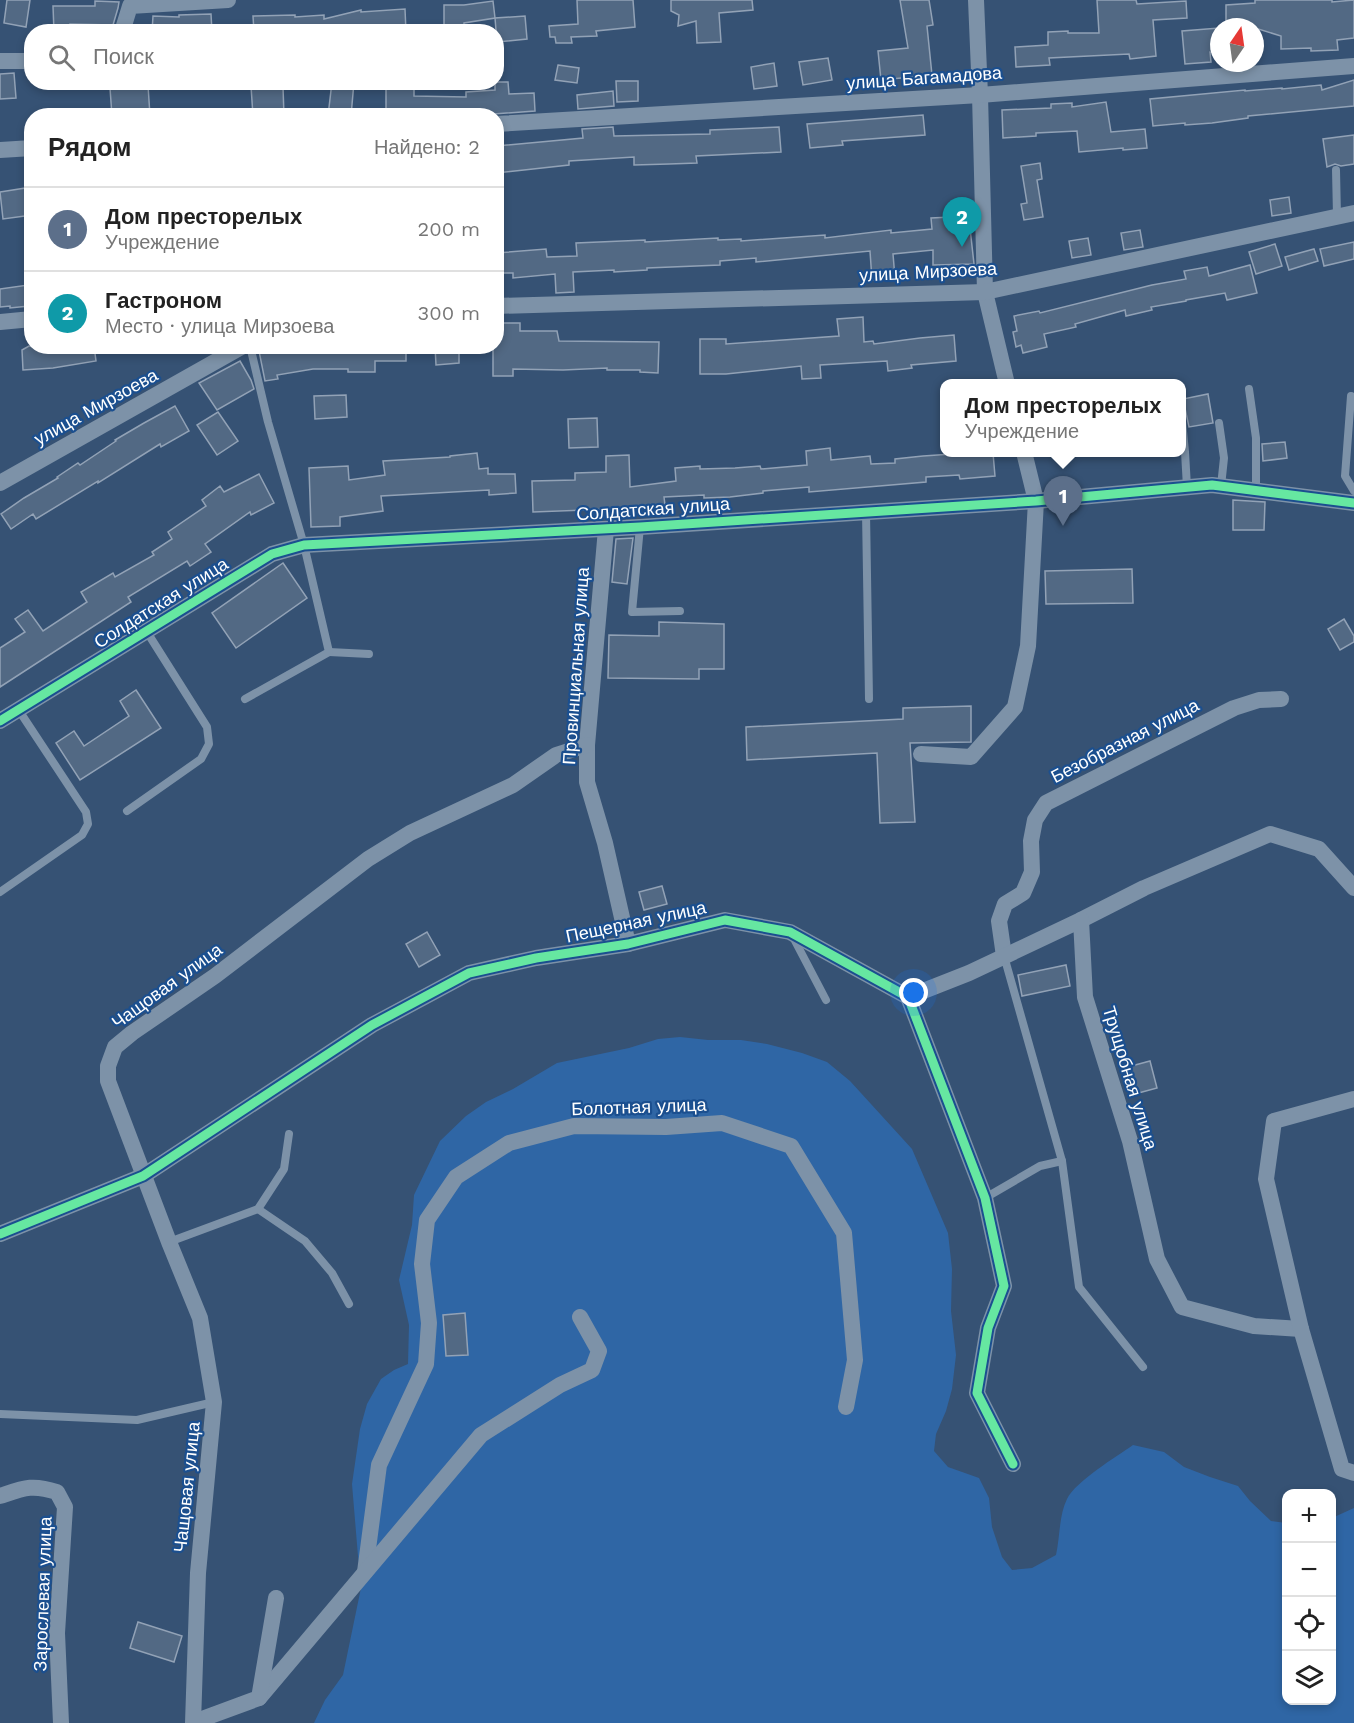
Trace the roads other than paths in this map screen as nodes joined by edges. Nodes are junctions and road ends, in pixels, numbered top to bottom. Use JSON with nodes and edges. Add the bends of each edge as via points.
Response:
{"nodes":[{"id":1,"x":228,"y":0,"type":"edge"},
{"id":2,"x":976,"y":0,"type":"edge"},
{"id":3,"x":124,"y":24,"type":"edge"},
{"id":4,"x":0,"y":61,"type":"edge"},
{"id":5,"x":24,"y":61,"type":"edge"},
{"id":6,"x":1354,"y":66,"type":"edge"},
{"id":7,"x":980,"y":95,"type":"junction"},
{"id":8,"x":504,"y":123,"type":"edge"},
{"id":9,"x":24,"y":148,"type":"edge"},
{"id":10,"x":0,"y":150,"type":"edge"},
{"id":11,"x":1336,"y":170,"type":"dead end"},
{"id":12,"x":1346,"y":214,"type":"edge"},
{"id":13,"x":985,"y":292,"type":"junction"},
{"id":14,"x":504,"y":306,"type":"edge"},
{"id":15,"x":24,"y":320,"type":"edge"},
{"id":16,"x":0,"y":321,"type":"edge"},
{"id":17,"x":229,"y":354,"type":"edge"},
{"id":18,"x":252,"y":354,"type":"edge"},
{"id":19,"x":1006,"y":379,"type":"edge"},
{"id":20,"x":1249,"y":389,"type":"dead end"},
{"id":21,"x":1351,"y":396,"type":"dead end"},
{"id":22,"x":1219,"y":423,"type":"dead end"},
{"id":23,"x":1025,"y":457,"type":"edge"},
{"id":24,"x":1185,"y":457,"type":"edge"},
{"id":25,"x":0,"y":483,"type":"edge"},
{"id":26,"x":1221,"y":486,"type":"junction"},
{"id":27,"x":1187,"y":488,"type":"junction"},
{"id":28,"x":1256,"y":491,"type":"junction"},
{"id":29,"x":1354,"y":491,"type":"edge"},
{"id":30,"x":1036,"y":501,"type":"junction"},
{"id":31,"x":1354,"y":503,"type":"edge"},
{"id":32,"x":866,"y":512,"type":"junction"},
{"id":33,"x":640,"y":527,"type":"junction"},
{"id":34,"x":606,"y":529,"type":"junction"},
{"id":35,"x":304,"y":545,"type":"junction"},
{"id":36,"x":680,"y":611,"type":"dead end"},
{"id":37,"x":147,"y":632,"type":"junction"},
{"id":38,"x":329,"y":652,"type":"junction"},
{"id":39,"x":369,"y":654,"type":"dead end"},
{"id":40,"x":245,"y":699,"type":"dead end"},
{"id":41,"x":869,"y":699,"type":"dead end"},
{"id":42,"x":1281,"y":699,"type":"dead end"},
{"id":43,"x":18,"y":709,"type":"junction"},
{"id":44,"x":0,"y":721,"type":"edge"},
{"id":45,"x":587,"y":745,"type":"junction"},
{"id":46,"x":921,"y":753,"type":"dead end"},
{"id":47,"x":127,"y":811,"type":"dead end"},
{"id":48,"x":1354,"y":888,"type":"edge"},
{"id":49,"x":0,"y":892,"type":"edge"},
{"id":50,"x":1081,"y":920,"type":"junction"},
{"id":51,"x":790,"y":932,"type":"junction"},
{"id":52,"x":628,"y":944,"type":"junction"},
{"id":53,"x":1005,"y":956,"type":"junction"},
{"id":54,"x":908,"y":997,"type":"junction"},
{"id":55,"x":825,"y":1000,"type":"dead end"},
{"id":56,"x":1354,"y":1099,"type":"edge"},
{"id":57,"x":289,"y":1134,"type":"dead end"},
{"id":58,"x":1062,"y":1161,"type":"junction"},
{"id":59,"x":143,"y":1176,"type":"junction"},
{"id":60,"x":985,"y":1198,"type":"junction"},
{"id":61,"x":258,"y":1209,"type":"junction"},
{"id":62,"x":0,"y":1234,"type":"edge"},
{"id":63,"x":169,"y":1242,"type":"junction"},
{"id":64,"x":349,"y":1304,"type":"dead end"},
{"id":65,"x":580,"y":1317,"type":"dead end"},
{"id":66,"x":1301,"y":1329,"type":"junction"},
{"id":67,"x":1143,"y":1367,"type":"dead end"},
{"id":68,"x":214,"y":1401,"type":"junction"},
{"id":69,"x":846,"y":1407,"type":"dead end"},
{"id":70,"x":0,"y":1414,"type":"edge"},
{"id":71,"x":1013,"y":1464,"type":"dead end"},
{"id":72,"x":1354,"y":1473,"type":"edge"},
{"id":73,"x":0,"y":1496,"type":"edge"},
{"id":74,"x":365,"y":1572,"type":"junction"},
{"id":75,"x":276,"y":1598,"type":"dead end"},
{"id":76,"x":259,"y":1698,"type":"junction"},
{"id":77,"x":61,"y":1723,"type":"edge"},
{"id":78,"x":193,"y":1723,"type":"edge"}],
"edges":[{"from":1,"to":3,"type":"street","via":[[130,6]]},
{"from":2,"to":7,"type":"street"},
{"from":4,"to":5,"type":"street"},
{"from":6,"to":7,"type":"street","name":"улица Багамадова"},
{"from":7,"to":8,"type":"street","name":"улица Багамадова"},
{"from":7,"to":13,"type":"street"},
{"from":9,"to":10,"type":"street"},
{"from":11,"to":12,"type":"lane"},
{"from":12,"to":13,"type":"street","name":"улица Мирзоева"},
{"from":13,"to":14,"type":"street","name":"улица Мирзоева"},
{"from":13,"to":19,"type":"street"},
{"from":15,"to":16,"type":"street"},
{"from":17,"to":25,"type":"street","name":"улица Мирзоева"},
{"from":18,"to":35,"type":"lane"},
{"from":20,"to":28,"type":"lane","via":[[1256,438]]},
{"from":21,"to":29,"type":"lane","via":[[1345,476]]},
{"from":22,"to":26,"type":"lane","via":[[1224,458]]},
{"from":23,"to":30,"type":"street"},
{"from":24,"to":27,"type":"lane"},
{"from":26,"to":27,"type":"street","name":"Солдатская улица"},
{"from":26,"to":28,"type":"street","name":"Солдатская улица"},
{"from":27,"to":30,"type":"street","name":"Солдатская улица"},
{"from":28,"to":31,"type":"street","name":"Солдатская улица"},
{"from":30,"to":32,"type":"street","name":"Солдатская улица"},
{"from":30,"to":46,"type":"street","via":[[1028,646],[1015,707],[971,757]]},
{"from":32,"to":33,"type":"street","name":"Солдатская улица"},
{"from":32,"to":41,"type":"lane"},
{"from":33,"to":34,"type":"street","name":"Солдатская улица"},
{"from":33,"to":36,"type":"lane","via":[[632,612]]},
{"from":34,"to":35,"type":"street","name":"Солдатская улица"},
{"from":34,"to":45,"type":"street","name":"Провинциальная улица"},
{"from":35,"to":37,"type":"street","name":"Солдатская улица","via":[[272,554]]},
{"from":35,"to":38,"type":"lane"},
{"from":37,"to":43,"type":"street","name":"Солдатская улица"},
{"from":37,"to":47,"type":"lane","via":[[207,727],[209,744],[201,759]]},
{"from":38,"to":39,"type":"lane"},
{"from":38,"to":40,"type":"lane"},
{"from":42,"to":53,"type":"street","name":"Безобразная улица","via":[[1259,700],[1234,708],[1046,803],[1035,820],[1030,842],[1032,872],[1023,892],[1005,904],[999,921]]},
{"from":43,"to":44,"type":"street","name":"Солдатская улица"},
{"from":43,"to":49,"type":"lane","via":[[86,812],[88,824],[82,835]]},
{"from":45,"to":52,"type":"street","name":"Провинциальная улица","via":[[587,782]]},
{"from":45,"to":59,"type":"street","name":"Чащовая улица","via":[[556,755],[513,785],[410,833],[368,859],[115,1047],[108,1066],[108,1081]]},
{"from":48,"to":50,"type":"street","via":[[1319,849],[1270,834],[1144,888]]},
{"from":50,"to":53,"type":"street"},
{"from":50,"to":66,"type":"street","name":"Трущобная улица","via":[[1085,997],[1130,1141],[1157,1259],[1182,1308],[1254,1326]]},
{"from":51,"to":52,"type":"street","name":"Пещерная улица","via":[[725,920]]},
{"from":51,"to":54,"type":"street","name":"Пещерная улица"},
{"from":51,"to":55,"type":"lane"},
{"from":52,"to":59,"type":"street","name":"Пещерная улица","via":[[469,973],[372,1025]]},
{"from":53,"to":54,"type":"street"},
{"from":53,"to":58,"type":"lane"},
{"from":54,"to":60,"type":"street"},
{"from":56,"to":66,"type":"street","via":[[1274,1121],[1266,1179]]},
{"from":57,"to":61,"type":"lane","via":[[284,1169]]},
{"from":58,"to":60,"type":"lane","via":[[1040,1166]]},
{"from":58,"to":67,"type":"lane","via":[[1079,1287]]},
{"from":59,"to":62,"type":"street","name":"Пещерная улица"},
{"from":59,"to":63,"type":"street","name":"Чащовая улица"},
{"from":60,"to":71,"type":"street","via":[[1004,1286],[988,1328],[977,1393]]},
{"from":61,"to":63,"type":"lane"},
{"from":61,"to":64,"type":"lane","via":[[305,1241],[332,1273]]},
{"from":63,"to":68,"type":"street","name":"Чащовая улица","via":[[200,1318]]},
{"from":65,"to":74,"type":"street","via":[[599,1351],[592,1370],[560,1385],[481,1435]]},
{"from":66,"to":72,"type":"street","via":[[1342,1469]]},
{"from":68,"to":70,"type":"lane","via":[[137,1420]]},
{"from":68,"to":78,"type":"street","name":"Чащовая улица","via":[[198,1573]]},
{"from":69,"to":74,"type":"street","name":"Болотная улица","via":[[855,1360],[843,1233],[791,1146],[722,1123],[574,1126],[509,1143],[456,1177],[427,1220],[422,1264],[429,1323],[426,1364],[380,1465]]},
{"from":73,"to":77,"type":"street","name":"Зарослевая улица","via":[[40,1486],[57,1492],[65,1507],[57,1633]]},
{"from":74,"to":76,"type":"street"},
{"from":75,"to":76,"type":"street"},
{"from":76,"to":78,"type":"street"}]}
